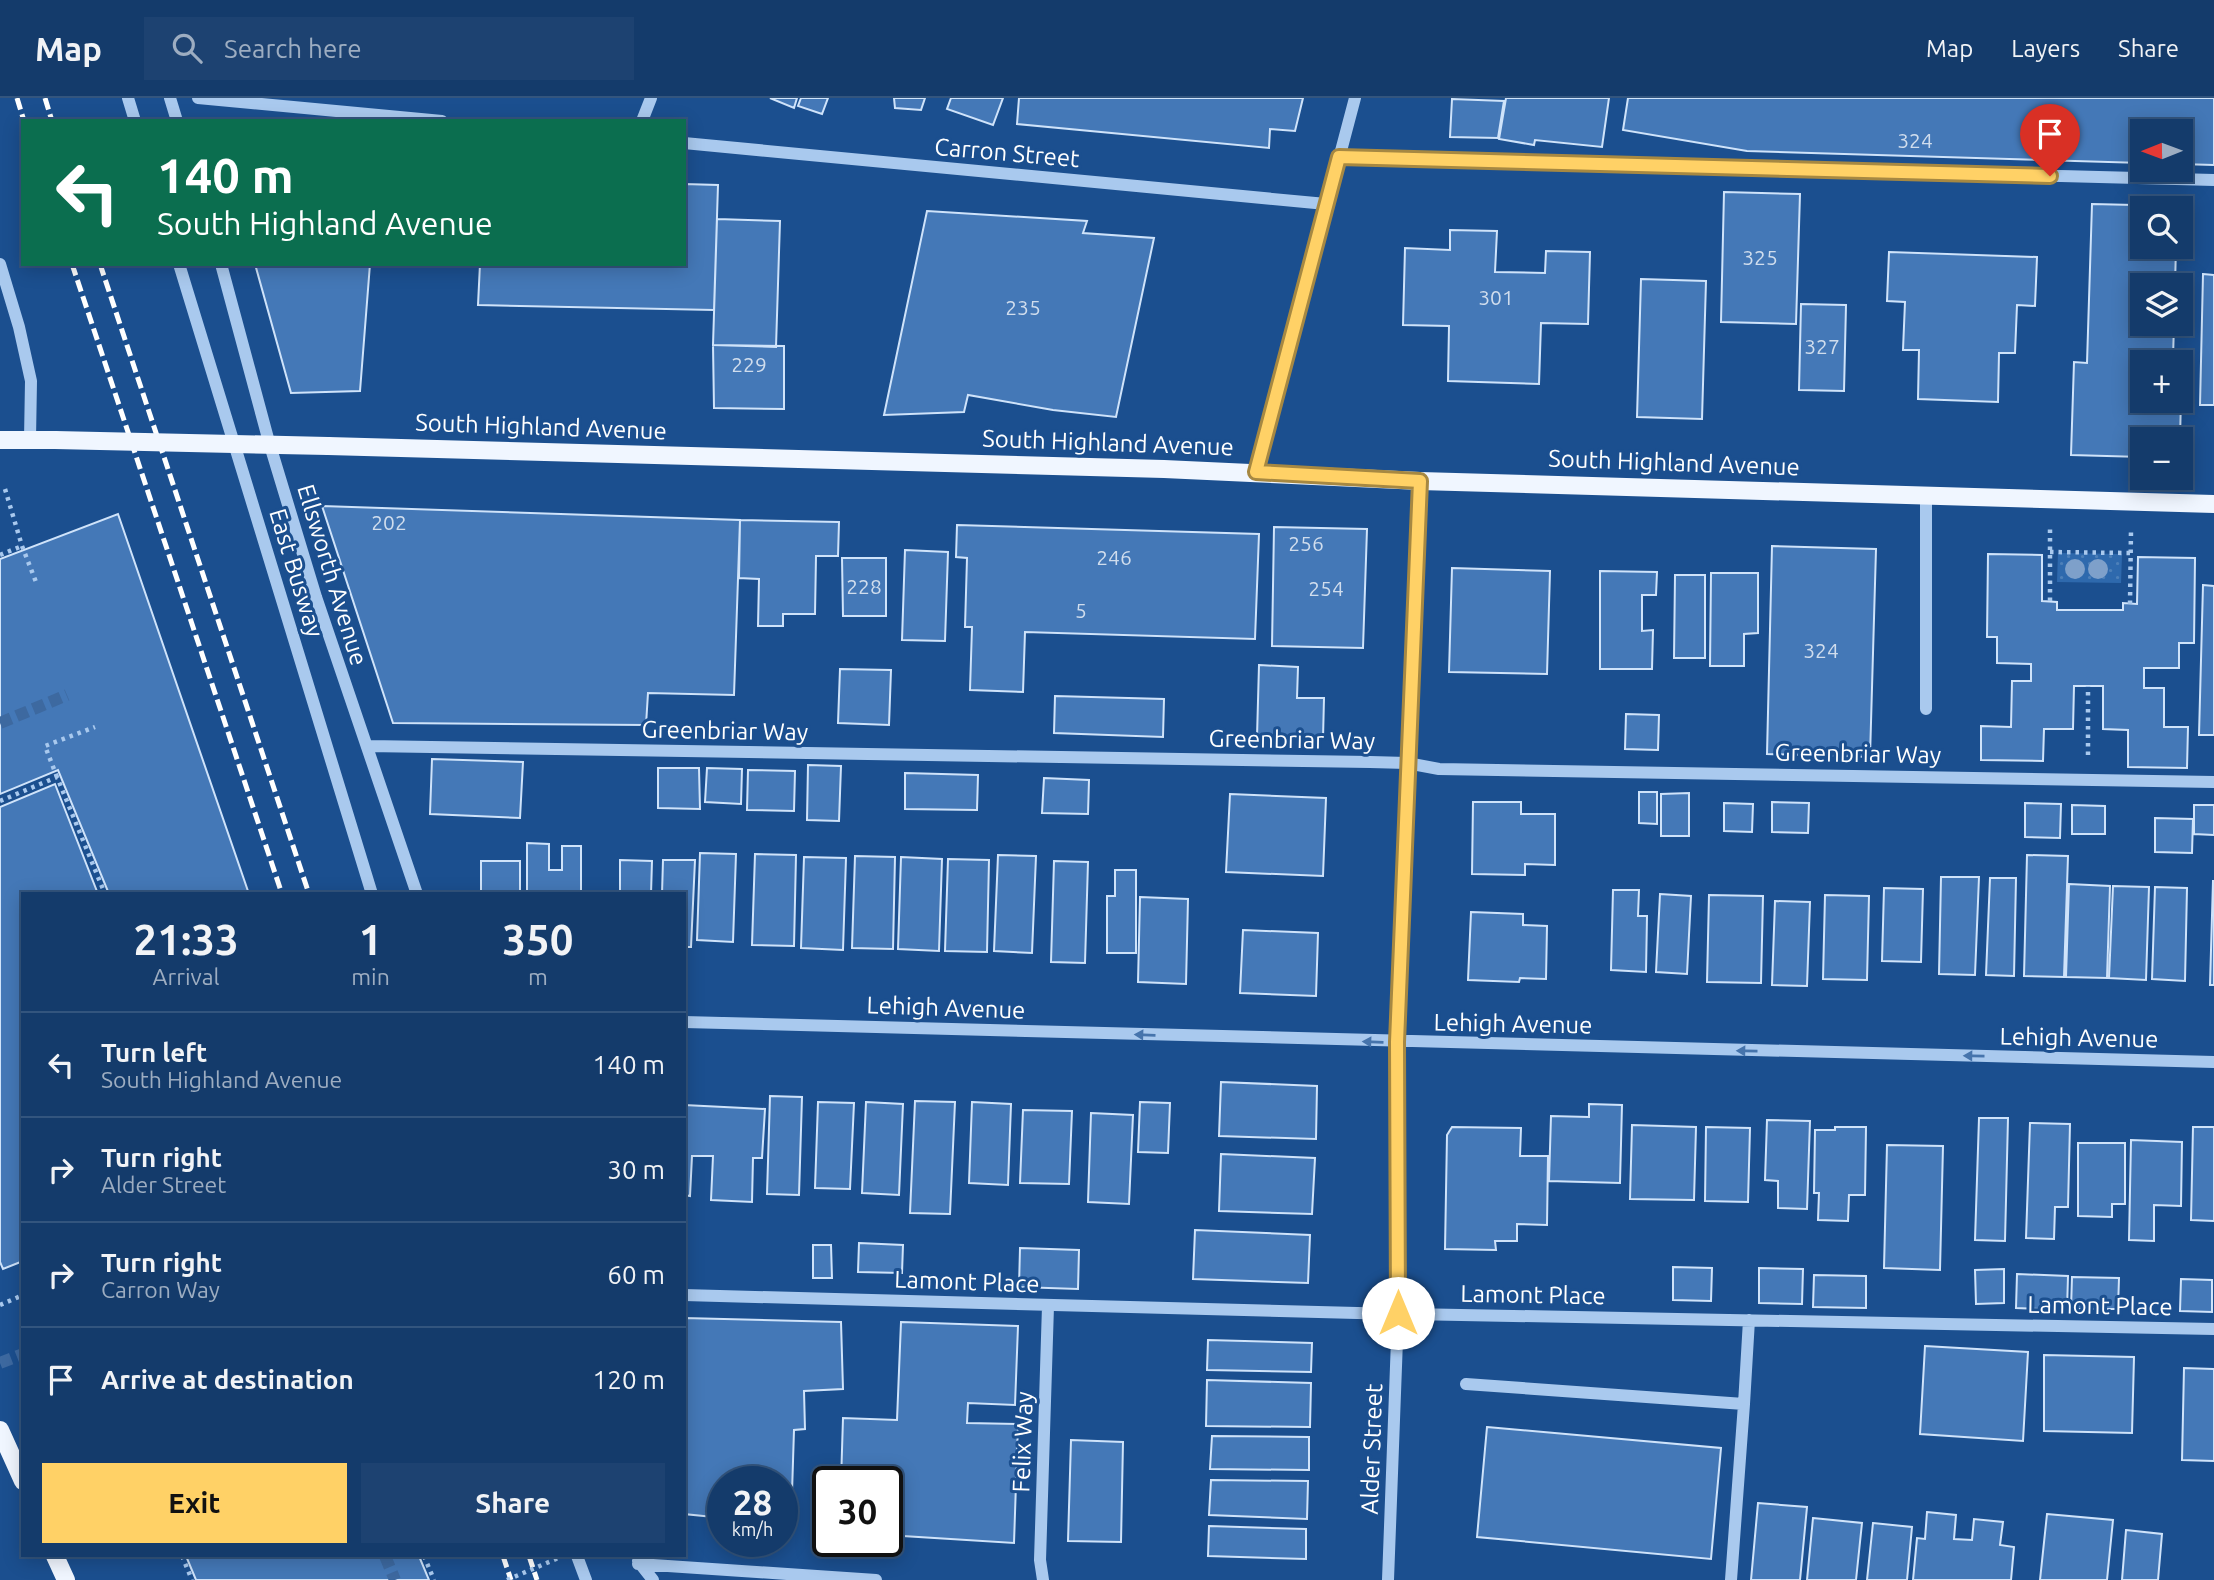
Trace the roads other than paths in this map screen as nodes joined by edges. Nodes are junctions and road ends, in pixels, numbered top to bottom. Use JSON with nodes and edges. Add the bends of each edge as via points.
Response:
{"nodes":[{"id":1,"x":128,"y":98,"type":"edge"},
{"id":2,"x":170,"y":98,"type":"edge"},
{"id":3,"x":198,"y":98,"type":"edge"},
{"id":4,"x":651,"y":98,"type":"edge"},
{"id":5,"x":1355,"y":98,"type":"edge"},
{"id":6,"x":134,"y":119,"type":"edge"},
{"id":7,"x":176,"y":119,"type":"edge"},
{"id":8,"x":421,"y":119,"type":"edge"},
{"id":9,"x":643,"y":119,"type":"edge"},
{"id":10,"x":686,"y":143,"type":"edge"},
{"id":11,"x":1339,"y":157,"type":"junction"},
{"id":12,"x":2214,"y":180,"type":"edge"},
{"id":13,"x":1326,"y":204,"type":"junction"},
{"id":14,"x":0,"y":264,"type":"edge"},
{"id":15,"x":180,"y":266,"type":"edge"},
{"id":16,"x":222,"y":266,"type":"edge"},
{"id":17,"x":30,"y":439,"type":"junction"},
{"id":18,"x":0,"y":440,"type":"edge"},
{"id":19,"x":1256,"y":472,"type":"junction"},
{"id":20,"x":1420,"y":481,"type":"junction"},
{"id":21,"x":1926,"y":495,"type":"junction"},
{"id":22,"x":2214,"y":504,"type":"edge"},
{"id":23,"x":1926,"y":709,"type":"dead end"},
{"id":24,"x":368,"y":746,"type":"junction"},
{"id":25,"x":1407,"y":763,"type":"junction"},
{"id":26,"x":2214,"y":782,"type":"edge"},
{"id":27,"x":371,"y":892,"type":"edge"},
{"id":28,"x":416,"y":892,"type":"edge"},
{"id":29,"x":686,"y":1022,"type":"edge"},
{"id":30,"x":1397,"y":1042,"type":"junction"},
{"id":31,"x":2214,"y":1062,"type":"edge"},
{"id":32,"x":686,"y":1295,"type":"edge"},
{"id":33,"x":1048,"y":1306,"type":"junction"},
{"id":34,"x":1398,"y":1313,"type":"junction"},
{"id":35,"x":1749,"y":1320,"type":"junction"},
{"id":36,"x":2214,"y":1329,"type":"edge"},
{"id":37,"x":1466,"y":1384,"type":"dead end"},
{"id":38,"x":1744,"y":1404,"type":"junction"},
{"id":39,"x":0,"y":1430,"type":"edge"},
{"id":40,"x":21,"y":1477,"type":"edge"},
{"id":41,"x":55,"y":1557,"type":"edge"},
{"id":42,"x":577,"y":1557,"type":"edge"},
{"id":43,"x":637,"y":1560,"type":"edge"},
{"id":44,"x":66,"y":1580,"type":"edge"},
{"id":45,"x":586,"y":1580,"type":"edge"},
{"id":46,"x":653,"y":1580,"type":"edge"},
{"id":47,"x":876,"y":1580,"type":"edge"},
{"id":48,"x":1043,"y":1580,"type":"edge"},
{"id":49,"x":1388,"y":1580,"type":"edge"},
{"id":50,"x":1731,"y":1580,"type":"edge"}],
"edges":[{"from":1,"to":6,"type":"street"},
{"from":2,"to":7,"type":"street"},
{"from":3,"to":8,"type":"street"},
{"from":4,"to":9,"type":"street"},
{"from":5,"to":11,"type":"street"},
{"from":10,"to":13,"type":"street","name":"Carron Street"},
{"from":11,"to":12,"type":"street"},
{"from":11,"to":13,"type":"street"},
{"from":13,"to":19,"type":"street"},
{"from":14,"to":17,"type":"street","via":[[31,381]]},
{"from":15,"to":27,"type":"street","name":"East Busway"},
{"from":16,"to":24,"type":"street","name":"Ellsworth Avenue","via":[[316,597]]},
{"from":17,"to":18,"type":"main road","name":"South Highland Avenue"},
{"from":17,"to":19,"type":"main road","name":"South Highland Avenue","bridge":true},
{"from":19,"to":20,"type":"main road","name":"South Highland Avenue"},
{"from":20,"to":21,"type":"main road","name":"South Highland Avenue"},
{"from":20,"to":25,"type":"street","name":"Alder Street"},
{"from":21,"to":22,"type":"main road","name":"South Highland Avenue"},
{"from":21,"to":23,"type":"street"},
{"from":24,"to":25,"type":"street","name":"Greenbriar Way"},
{"from":24,"to":28,"type":"street","name":"Ellsworth Avenue"},
{"from":25,"to":26,"type":"street","name":"Greenbriar Way","via":[[1440,769]]},
{"from":25,"to":30,"type":"street","name":"Alder Street"},
{"from":30,"to":29,"type":"street","name":"Lehigh Avenue","one_way":true},
{"from":31,"to":30,"type":"street","name":"Lehigh Avenue","one_way":true},
{"from":30,"to":34,"type":"street","name":"Alder Street"},
{"from":32,"to":33,"type":"street","name":"Lamont Place"},
{"from":33,"to":34,"type":"street","name":"Lamont Place"},
{"from":33,"to":48,"type":"street","name":"Felix Way"},
{"from":34,"to":35,"type":"street","name":"Lamont Place"},
{"from":34,"to":49,"type":"street","name":"Alder Street"},
{"from":35,"to":36,"type":"street","name":"Lamont Place"},
{"from":35,"to":38,"type":"street"},
{"from":37,"to":38,"type":"street"},
{"from":38,"to":50,"type":"street"},
{"from":39,"to":40,"type":"main road"},
{"from":41,"to":44,"type":"main road"},
{"from":42,"to":45,"type":"street"},
{"from":43,"to":46,"type":"street"},
{"from":43,"to":47,"type":"street"}]}
